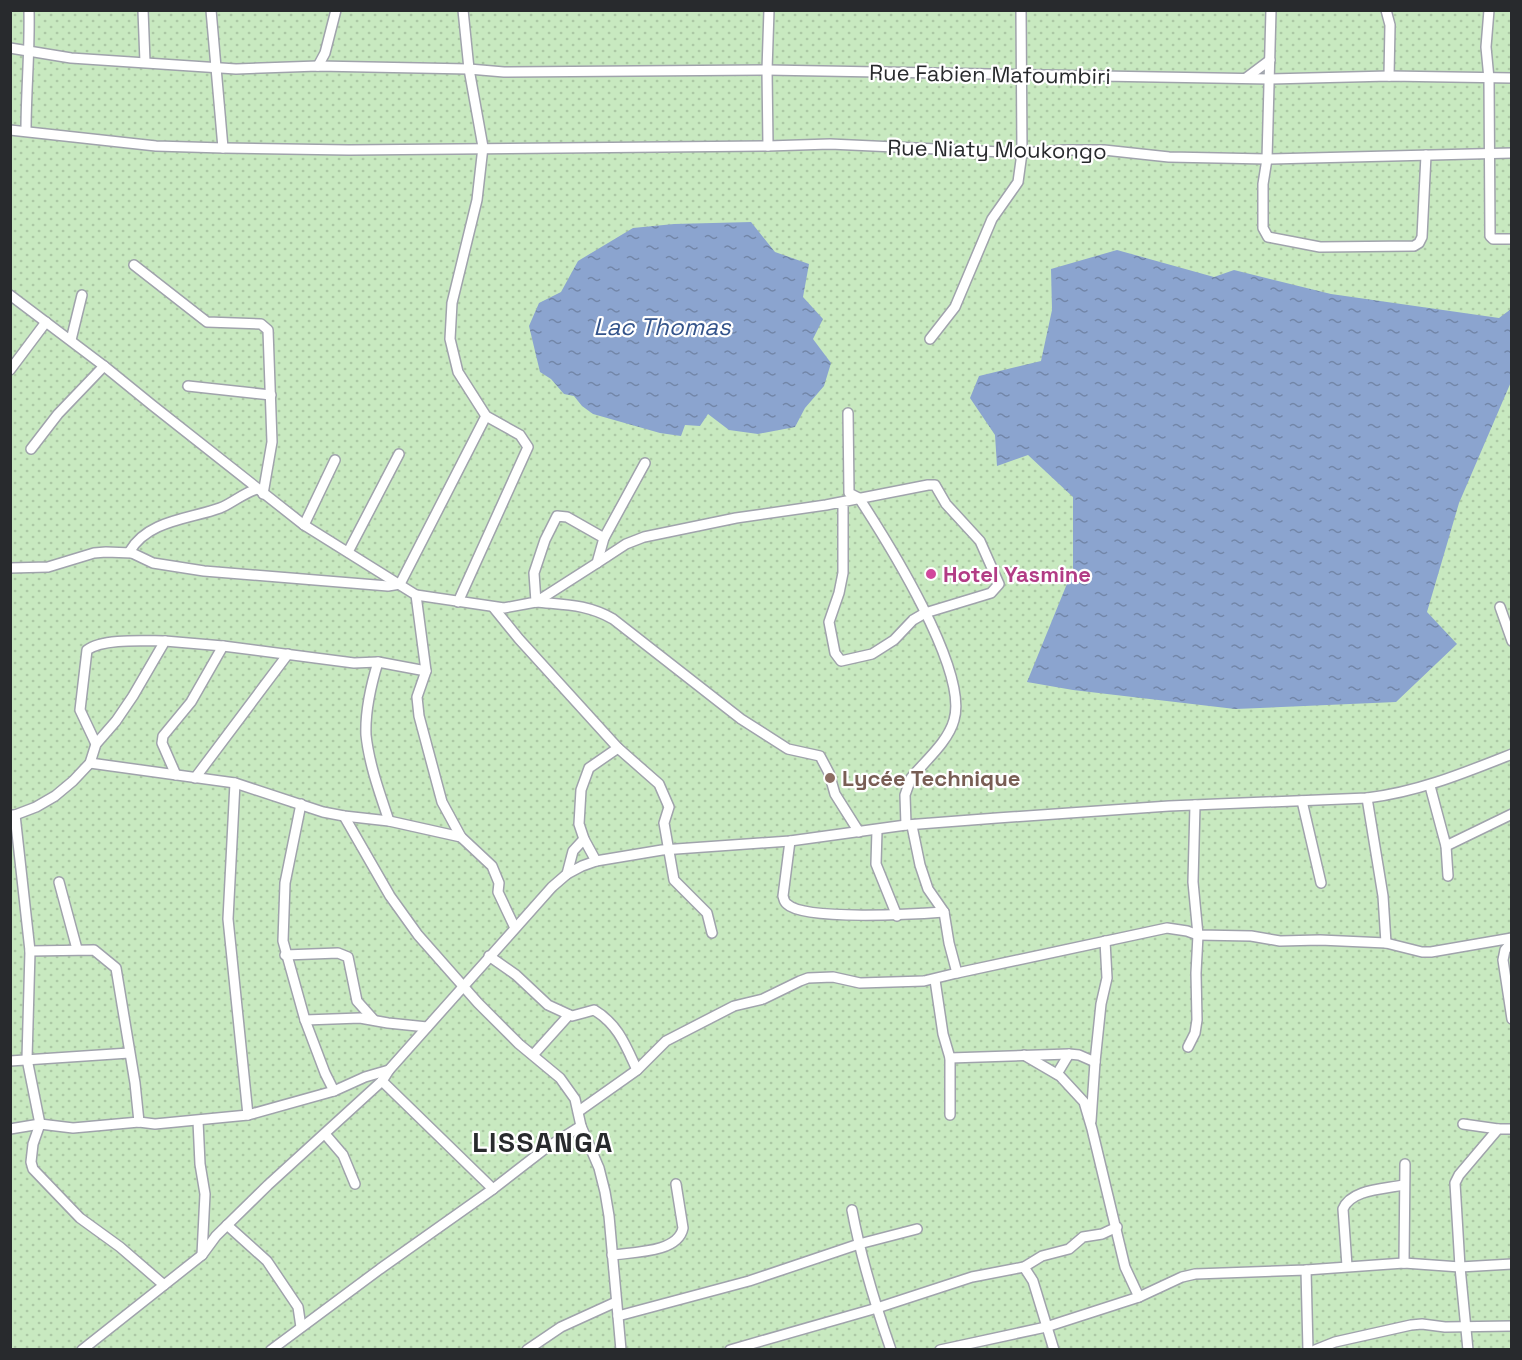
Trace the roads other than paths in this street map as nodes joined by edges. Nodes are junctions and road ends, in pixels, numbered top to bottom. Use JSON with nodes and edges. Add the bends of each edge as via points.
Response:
{"nodes":[{"id":1,"x":29,"y":10,"type":"edge"},
{"id":2,"x":143,"y":10,"type":"edge"},
{"id":3,"x":211,"y":10,"type":"edge"},
{"id":4,"x":336,"y":10,"type":"edge"},
{"id":5,"x":463,"y":10,"type":"edge"},
{"id":6,"x":769,"y":10,"type":"edge"},
{"id":7,"x":1021,"y":10,"type":"edge"},
{"id":8,"x":1270,"y":10,"type":"edge"},
{"id":9,"x":1386,"y":10,"type":"edge"},
{"id":10,"x":1489,"y":10,"type":"edge"},
{"id":11,"x":10,"y":48,"type":"edge"},
{"id":12,"x":30,"y":50,"type":"junction"},
{"id":13,"x":1270,"y":60,"type":"junction"},
{"id":14,"x":145,"y":62,"type":"junction"},
{"id":15,"x":318,"y":66,"type":"junction"},
{"id":16,"x":216,"y":68,"type":"junction"},
{"id":17,"x":469,"y":69,"type":"junction"},
{"id":18,"x":767,"y":70,"type":"junction"},
{"id":19,"x":1022,"y":74,"type":"junction"},
{"id":20,"x":1389,"y":76,"type":"junction"},
{"id":21,"x":1246,"y":78,"type":"junction"},
{"id":22,"x":1512,"y":78,"type":"edge"},
{"id":23,"x":1270,"y":79,"type":"junction"},
{"id":24,"x":1489,"y":79,"type":"junction"},
{"id":25,"x":10,"y":130,"type":"edge"},
{"id":26,"x":26,"y":131,"type":"junction"},
{"id":27,"x":768,"y":146,"type":"junction"},
{"id":28,"x":483,"y":147,"type":"junction"},
{"id":29,"x":223,"y":148,"type":"junction"},
{"id":30,"x":1022,"y":153,"type":"junction"},
{"id":31,"x":1489,"y":153,"type":"junction"},
{"id":32,"x":1512,"y":153,"type":"edge"},
{"id":33,"x":1426,"y":155,"type":"junction"},
{"id":34,"x":1267,"y":159,"type":"junction"},
{"id":35,"x":1512,"y":239,"type":"edge"},
{"id":36,"x":134,"y":265,"type":"dead end"},
{"id":37,"x":10,"y":295,"type":"edge"},
{"id":38,"x":82,"y":295,"type":"dead end"},
{"id":39,"x":46,"y":322,"type":"junction"},
{"id":40,"x":930,"y":339,"type":"dead end"},
{"id":41,"x":71,"y":340,"type":"junction"},
{"id":42,"x":14,"y":356,"type":"edge"},
{"id":43,"x":104,"y":366,"type":"junction"},
{"id":44,"x":10,"y":370,"type":"edge"},
{"id":45,"x":188,"y":386,"type":"dead end"},
{"id":46,"x":271,"y":395,"type":"junction"},
{"id":47,"x":848,"y":414,"type":"dead end"},
{"id":48,"x":486,"y":416,"type":"junction"},
{"id":49,"x":31,"y":449,"type":"dead end"},
{"id":50,"x":399,"y":454,"type":"dead end"},
{"id":51,"x":335,"y":460,"type":"dead end"},
{"id":52,"x":645,"y":463,"type":"dead end"},
{"id":53,"x":260,"y":492,"type":"junction"},
{"id":54,"x":859,"y":498,"type":"junction"},
{"id":55,"x":843,"y":502,"type":"junction"},
{"id":56,"x":304,"y":525,"type":"junction"},
{"id":57,"x":604,"y":538,"type":"junction"},
{"id":58,"x":348,"y":552,"type":"junction"},
{"id":59,"x":132,"y":553,"type":"junction"},
{"id":60,"x":597,"y":563,"type":"junction"},
{"id":61,"x":10,"y":568,"type":"edge"},
{"id":62,"x":400,"y":584,"type":"junction"},
{"id":63,"x":416,"y":595,"type":"junction"},
{"id":64,"x":458,"y":602,"type":"junction"},
{"id":65,"x":536,"y":602,"type":"junction"},
{"id":66,"x":493,"y":607,"type":"junction"},
{"id":67,"x":1500,"y":607,"type":"dead end"},
{"id":68,"x":925,"y":613,"type":"junction"},
{"id":69,"x":165,"y":641,"type":"junction"},
{"id":70,"x":1512,"y":641,"type":"edge"},
{"id":71,"x":223,"y":646,"type":"junction"},
{"id":72,"x":288,"y":654,"type":"junction"},
{"id":73,"x":378,"y":662,"type":"junction"},
{"id":74,"x":426,"y":671,"type":"junction"},
{"id":75,"x":96,"y":744,"type":"junction"},
{"id":76,"x":618,"y":748,"type":"junction"},
{"id":77,"x":1512,"y":754,"type":"edge"},
{"id":78,"x":90,"y":763,"type":"junction"},
{"id":79,"x":176,"y":775,"type":"junction"},
{"id":80,"x":195,"y":778,"type":"junction"},
{"id":81,"x":236,"y":783,"type":"junction"},
{"id":82,"x":1430,"y":786,"type":"junction"},
{"id":83,"x":1367,"y":798,"type":"junction"},
{"id":84,"x":1302,"y":801,"type":"junction"},
{"id":85,"x":301,"y":804,"type":"junction"},
{"id":86,"x":1195,"y":805,"type":"junction"},
{"id":87,"x":1512,"y":814,"type":"edge"},
{"id":88,"x":13,"y":815,"type":"edge"},
{"id":89,"x":344,"y":816,"type":"junction"},
{"id":90,"x":389,"y":821,"type":"junction"},
{"id":91,"x":909,"y":826,"type":"junction"},
{"id":92,"x":877,"y":830,"type":"junction"},
{"id":93,"x":859,"y":832,"type":"junction"},
{"id":94,"x":461,"y":837,"type":"junction"},
{"id":95,"x":584,"y":839,"type":"junction"},
{"id":96,"x":790,"y":841,"type":"junction"},
{"id":97,"x":1446,"y":846,"type":"junction"},
{"id":98,"x":669,"y":849,"type":"junction"},
{"id":99,"x":596,"y":861,"type":"junction"},
{"id":100,"x":567,"y":874,"type":"junction"},
{"id":101,"x":1448,"y":876,"type":"dead end"},
{"id":102,"x":59,"y":882,"type":"dead end"},
{"id":103,"x":1321,"y":883,"type":"dead end"},
{"id":104,"x":944,"y":912,"type":"junction"},
{"id":105,"x":897,"y":916,"type":"junction"},
{"id":106,"x":515,"y":928,"type":"junction"},
{"id":107,"x":712,"y":933,"type":"dead end"},
{"id":108,"x":1198,"y":935,"type":"junction"},
{"id":109,"x":1512,"y":940,"type":"edge"},
{"id":110,"x":1105,"y":941,"type":"junction"},
{"id":111,"x":1386,"y":943,"type":"junction"},
{"id":112,"x":77,"y":949,"type":"junction"},
{"id":113,"x":30,"y":951,"type":"junction"},
{"id":114,"x":285,"y":955,"type":"junction"},
{"id":115,"x":489,"y":956,"type":"junction"},
{"id":116,"x":957,"y":973,"type":"junction"},
{"id":117,"x":935,"y":980,"type":"junction"},
{"id":118,"x":463,"y":987,"type":"junction"},
{"id":119,"x":569,"y":1015,"type":"junction"},
{"id":120,"x":1512,"y":1019,"type":"edge"},
{"id":121,"x":304,"y":1020,"type":"junction"},
{"id":122,"x":374,"y":1020,"type":"junction"},
{"id":123,"x":428,"y":1027,"type":"junction"},
{"id":124,"x":1188,"y":1047,"type":"dead end"},
{"id":125,"x":129,"y":1053,"type":"junction"},
{"id":126,"x":1069,"y":1054,"type":"junction"},
{"id":127,"x":532,"y":1055,"type":"junction"},
{"id":128,"x":1024,"y":1055,"type":"junction"},
{"id":129,"x":950,"y":1058,"type":"junction"},
{"id":130,"x":27,"y":1059,"type":"junction"},
{"id":131,"x":10,"y":1061,"type":"edge"},
{"id":132,"x":1095,"y":1062,"type":"junction"},
{"id":133,"x":389,"y":1070,"type":"junction"},
{"id":134,"x":637,"y":1070,"type":"junction"},
{"id":135,"x":1057,"y":1074,"type":"junction"},
{"id":136,"x":382,"y":1081,"type":"junction"},
{"id":137,"x":334,"y":1091,"type":"junction"},
{"id":138,"x":579,"y":1111,"type":"junction"},
{"id":139,"x":248,"y":1115,"type":"junction"},
{"id":140,"x":950,"y":1115,"type":"dead end"},
{"id":141,"x":198,"y":1120,"type":"junction"},
{"id":142,"x":139,"y":1122,"type":"junction"},
{"id":143,"x":40,"y":1124,"type":"junction"},
{"id":144,"x":1091,"y":1124,"type":"junction"},
{"id":145,"x":1463,"y":1124,"type":"dead end"},
{"id":146,"x":581,"y":1126,"type":"junction"},
{"id":147,"x":10,"y":1129,"type":"edge"},
{"id":148,"x":1498,"y":1129,"type":"junction"},
{"id":149,"x":1512,"y":1129,"type":"edge"},
{"id":150,"x":325,"y":1134,"type":"junction"},
{"id":151,"x":1405,"y":1164,"type":"dead end"},
{"id":152,"x":355,"y":1184,"type":"dead end"},
{"id":153,"x":676,"y":1184,"type":"dead end"},
{"id":154,"x":1403,"y":1185,"type":"junction"},
{"id":155,"x":493,"y":1189,"type":"junction"},
{"id":156,"x":852,"y":1210,"type":"dead end"},
{"id":157,"x":227,"y":1225,"type":"junction"},
{"id":158,"x":1117,"y":1227,"type":"junction"},
{"id":159,"x":917,"y":1229,"type":"dead end"},
{"id":160,"x":859,"y":1244,"type":"junction"},
{"id":161,"x":202,"y":1255,"type":"junction"},
{"id":162,"x":612,"y":1255,"type":"junction"},
{"id":163,"x":1404,"y":1263,"type":"junction"},
{"id":164,"x":1512,"y":1264,"type":"edge"},
{"id":165,"x":1347,"y":1266,"type":"junction"},
{"id":166,"x":1024,"y":1267,"type":"junction"},
{"id":167,"x":1460,"y":1267,"type":"junction"},
{"id":168,"x":1306,"y":1270,"type":"junction"},
{"id":169,"x":164,"y":1285,"type":"junction"},
{"id":170,"x":1139,"y":1297,"type":"junction"},
{"id":171,"x":616,"y":1302,"type":"junction"},
{"id":172,"x":877,"y":1308,"type":"junction"},
{"id":173,"x":618,"y":1316,"type":"junction"},
{"id":174,"x":1466,"y":1326,"type":"junction"},
{"id":175,"x":1512,"y":1326,"type":"edge"},
{"id":176,"x":301,"y":1327,"type":"junction"},
{"id":177,"x":1046,"y":1327,"type":"junction"},
{"id":178,"x":540,"y":1346,"type":"edge"},
{"id":179,"x":278,"y":1348,"type":"edge"},
{"id":180,"x":82,"y":1350,"type":"edge"},
{"id":181,"x":527,"y":1350,"type":"edge"},
{"id":182,"x":621,"y":1350,"type":"edge"},
{"id":183,"x":730,"y":1350,"type":"edge"},
{"id":184,"x":891,"y":1350,"type":"edge"},
{"id":185,"x":940,"y":1350,"type":"edge"},
{"id":186,"x":1054,"y":1350,"type":"edge"},
{"id":187,"x":1308,"y":1350,"type":"edge"},
{"id":188,"x":1315,"y":1350,"type":"edge"},
{"id":189,"x":1468,"y":1350,"type":"edge"}],
"edges":[{"from":1,"to":12,"type":"street"},
{"from":2,"to":14,"type":"street"},
{"from":3,"to":16,"type":"street"},
{"from":4,"to":15,"type":"street"},
{"from":5,"to":17,"type":"street"},
{"from":6,"to":18,"type":"street"},
{"from":7,"to":19,"type":"street"},
{"from":8,"to":13,"type":"street"},
{"from":9,"to":20,"type":"street","via":[[1390,25]]},
{"from":10,"to":24,"type":"street"},
{"from":11,"to":12,"type":"street","name":"Rue Fabien Mafoumbiri"},
{"from":12,"to":14,"type":"street","name":"Rue Fabien Mafoumbiri","via":[[71,58]]},
{"from":12,"to":26,"type":"street"},
{"from":13,"to":21,"type":"street"},
{"from":13,"to":23,"type":"street"},
{"from":14,"to":16,"type":"street","name":"Rue Fabien Mafoumbiri"},
{"from":15,"to":16,"type":"street","name":"Rue Fabien Mafoumbiri"},
{"from":15,"to":17,"type":"street","name":"Rue Fabien Mafoumbiri"},
{"from":16,"to":29,"type":"street"},
{"from":17,"to":18,"type":"street","name":"Rue Fabien Mafoumbiri"},
{"from":17,"to":28,"type":"street"},
{"from":18,"to":19,"type":"street","name":"Rue Fabien Mafoumbiri"},
{"from":18,"to":27,"type":"street"},
{"from":19,"to":21,"type":"street","name":"Rue Fabien Mafoumbiri"},
{"from":19,"to":30,"type":"street"},
{"from":20,"to":23,"type":"street","name":"Rue Fabien Mafoumbiri"},
{"from":20,"to":24,"type":"street","name":"Rue Fabien Mafoumbiri"},
{"from":21,"to":23,"type":"street","name":"Rue Fabien Mafoumbiri"},
{"from":22,"to":24,"type":"street","name":"Rue Fabien Mafoumbiri"},
{"from":23,"to":34,"type":"street"},
{"from":24,"to":31,"type":"street"},
{"from":25,"to":26,"type":"street","name":"Rue Niaty Moukongo"},
{"from":26,"to":29,"type":"street","name":"Rue Niaty Moukongo","via":[[156,146]]},
{"from":27,"to":28,"type":"street","name":"Rue Niaty Moukongo"},
{"from":27,"to":30,"type":"street","name":"Rue Niaty Moukongo","via":[[830,144]]},
{"from":28,"to":29,"type":"street","name":"Rue Niaty Moukongo"},
{"from":28,"to":48,"type":"street","via":[[477,200],[450,320],[458,372]]},
{"from":30,"to":34,"type":"street","name":"Rue Niaty Moukongo","via":[[1104,150],[1169,157]]},
{"from":30,"to":40,"type":"street","via":[[1018,182],[992,219],[955,308]]},
{"from":31,"to":32,"type":"street","name":"Rue Niaty Moukongo"},
{"from":31,"to":33,"type":"street","name":"Rue Niaty Moukongo"},
{"from":31,"to":35,"type":"street","via":[[1490,236]]},
{"from":33,"to":34,"type":"street","name":"Rue Niaty Moukongo"},
{"from":33,"to":34,"type":"street","via":[[1422,237],[1414,246],[1320,247],[1268,237],[1263,228]]},
{"from":36,"to":46,"type":"street","via":[[207,322],[265,326]]},
{"from":37,"to":39,"type":"street"},
{"from":38,"to":41,"type":"street"},
{"from":39,"to":41,"type":"street"},
{"from":39,"to":42,"type":"street"},
{"from":41,"to":43,"type":"street"},
{"from":42,"to":44,"type":"street"},
{"from":43,"to":49,"type":"street"},
{"from":43,"to":53,"type":"street"},
{"from":45,"to":46,"type":"street"},
{"from":46,"to":53,"type":"street","via":[[272,442]]},
{"from":47,"to":54,"type":"street","via":[[848,486],[849,493]]},
{"from":48,"to":62,"type":"street"},
{"from":48,"to":64,"type":"street","via":[[520,435],[528,447]]},
{"from":50,"to":58,"type":"street"},
{"from":51,"to":56,"type":"street"},
{"from":52,"to":57,"type":"street"},
{"from":53,"to":56,"type":"street"},
{"from":53,"to":59,"type":"street","via":[[246,492],[219,508],[166,523],[137,541]]},
{"from":54,"to":55,"type":"street"},
{"from":54,"to":68,"type":"street"},
{"from":54,"to":68,"type":"street","via":[[935,485],[946,504],[980,541],[999,584],[991,592]]},
{"from":55,"to":60,"type":"street","via":[[644,537]]},
{"from":55,"to":68,"type":"street","via":[[843,567],[829,622],[837,657],[840,661],[872,654]]},
{"from":56,"to":58,"type":"street"},
{"from":57,"to":60,"type":"street"},
{"from":57,"to":65,"type":"street","via":[[567,517],[557,516],[534,573]]},
{"from":58,"to":62,"type":"street"},
{"from":59,"to":61,"type":"street","via":[[94,553],[48,567]]},
{"from":59,"to":62,"type":"street","via":[[153,563],[204,571]]},
{"from":60,"to":65,"type":"street"},
{"from":62,"to":63,"type":"street"},
{"from":63,"to":64,"type":"street"},
{"from":63,"to":74,"type":"street"},
{"from":64,"to":66,"type":"street"},
{"from":65,"to":66,"type":"street","via":[[511,608]]},
{"from":65,"to":93,"type":"street","via":[[600,611],[741,719],[789,749],[820,756],[835,794]]},
{"from":66,"to":76,"type":"street"},
{"from":67,"to":70,"type":"street"},
{"from":68,"to":91,"type":"street","via":[[950,670],[957,710],[951,729],[906,786]]},
{"from":69,"to":71,"type":"street"},
{"from":69,"to":75,"type":"street","via":[[133,696]]},
{"from":69,"to":75,"type":"street","via":[[115,642],[87,650],[80,710]]},
{"from":71,"to":72,"type":"street"},
{"from":71,"to":79,"type":"street","via":[[190,702],[163,736],[162,743]]},
{"from":72,"to":73,"type":"street","via":[[354,663]]},
{"from":72,"to":80,"type":"street"},
{"from":73,"to":74,"type":"street"},
{"from":73,"to":90,"type":"street","via":[[366,736]]},
{"from":74,"to":94,"type":"street","via":[[417,697],[419,716],[442,802]]},
{"from":75,"to":78,"type":"street"},
{"from":76,"to":95,"type":"street","via":[[587,772],[579,813]]},
{"from":76,"to":98,"type":"street","via":[[659,784],[669,807],[664,823]]},
{"from":77,"to":82,"type":"street"},
{"from":78,"to":79,"type":"street"},
{"from":78,"to":88,"type":"street","via":[[55,796]]},
{"from":79,"to":80,"type":"street"},
{"from":80,"to":81,"type":"street"},
{"from":81,"to":85,"type":"street"},
{"from":81,"to":139,"type":"street","via":[[228,919]]},
{"from":82,"to":83,"type":"street"},
{"from":82,"to":97,"type":"street"},
{"from":83,"to":84,"type":"street"},
{"from":83,"to":111,"type":"street","via":[[1384,904]]},
{"from":84,"to":86,"type":"street"},
{"from":84,"to":103,"type":"street"},
{"from":85,"to":89,"type":"street"},
{"from":85,"to":114,"type":"street","via":[[285,883]]},
{"from":86,"to":91,"type":"street"},
{"from":86,"to":108,"type":"street","via":[[1193,882]]},
{"from":87,"to":97,"type":"street"},
{"from":88,"to":113,"type":"street"},
{"from":89,"to":90,"type":"street"},
{"from":89,"to":118,"type":"street","via":[[390,896]]},
{"from":90,"to":94,"type":"street"},
{"from":91,"to":92,"type":"street"},
{"from":91,"to":104,"type":"street","via":[[928,889]]},
{"from":92,"to":93,"type":"street"},
{"from":92,"to":105,"type":"street","via":[[876,864]]},
{"from":93,"to":96,"type":"street"},
{"from":94,"to":106,"type":"street","via":[[492,866],[498,892]]},
{"from":95,"to":99,"type":"street"},
{"from":95,"to":100,"type":"street","via":[[573,851]]},
{"from":96,"to":98,"type":"street"},
{"from":96,"to":105,"type":"street","via":[[783,896],[786,904],[808,911]]},
{"from":97,"to":101,"type":"street"},
{"from":98,"to":99,"type":"street"},
{"from":98,"to":107,"type":"street","via":[[674,880],[707,913]]},
{"from":99,"to":100,"type":"street"},
{"from":100,"to":106,"type":"street"},
{"from":102,"to":112,"type":"street"},
{"from":104,"to":105,"type":"street"},
{"from":104,"to":116,"type":"street"},
{"from":106,"to":115,"type":"street"},
{"from":108,"to":110,"type":"street","via":[[1167,928]]},
{"from":108,"to":111,"type":"street"},
{"from":108,"to":124,"type":"street","via":[[1197,1020]]},
{"from":109,"to":111,"type":"street","via":[[1431,952]]},
{"from":109,"to":120,"type":"street","via":[[1503,960]]},
{"from":110,"to":116,"type":"street"},
{"from":110,"to":132,"type":"street","via":[[1107,978]]},
{"from":112,"to":113,"type":"street"},
{"from":112,"to":125,"type":"street","via":[[94,950],[116,968]]},
{"from":113,"to":130,"type":"street"},
{"from":114,"to":121,"type":"street"},
{"from":114,"to":122,"type":"street","via":[[338,952],[348,957],[357,1000]]},
{"from":115,"to":118,"type":"street"},
{"from":115,"to":119,"type":"street","via":[[548,1005]]},
{"from":116,"to":117,"type":"street"},
{"from":117,"to":129,"type":"street"},
{"from":117,"to":134,"type":"street","via":[[868,983],[833,977],[808,978],[699,1023],[661,1044]]},
{"from":118,"to":123,"type":"street"},
{"from":118,"to":127,"type":"street"},
{"from":119,"to":127,"type":"street"},
{"from":119,"to":134,"type":"street","via":[[594,1010],[608,1019]]},
{"from":121,"to":122,"type":"street"},
{"from":121,"to":137,"type":"street"},
{"from":122,"to":123,"type":"street"},
{"from":123,"to":133,"type":"street"},
{"from":125,"to":130,"type":"street"},
{"from":125,"to":142,"type":"street"},
{"from":126,"to":128,"type":"street"},
{"from":126,"to":132,"type":"street"},
{"from":126,"to":135,"type":"street"},
{"from":127,"to":138,"type":"street","via":[[560,1078]]},
{"from":128,"to":129,"type":"street"},
{"from":128,"to":135,"type":"street"},
{"from":129,"to":140,"type":"street"},
{"from":130,"to":131,"type":"street"},
{"from":130,"to":143,"type":"street"},
{"from":132,"to":144,"type":"street"},
{"from":133,"to":136,"type":"street"},
{"from":133,"to":137,"type":"street"},
{"from":134,"to":138,"type":"street"},
{"from":135,"to":144,"type":"street","via":[[1084,1102]]},
{"from":136,"to":150,"type":"street"},
{"from":136,"to":155,"type":"street"},
{"from":137,"to":139,"type":"street"},
{"from":138,"to":146,"type":"street"},
{"from":139,"to":141,"type":"street"},
{"from":141,"to":142,"type":"street"},
{"from":141,"to":161,"type":"street","via":[[205,1194]]},
{"from":142,"to":143,"type":"street","via":[[73,1128]]},
{"from":143,"to":147,"type":"street"},
{"from":143,"to":169,"type":"street","via":[[33,1144],[33,1169],[80,1218]]},
{"from":144,"to":158,"type":"street"},
{"from":145,"to":148,"type":"street"},
{"from":146,"to":155,"type":"street"},
{"from":146,"to":162,"type":"street","via":[[605,1192]]},
{"from":148,"to":149,"type":"street"},
{"from":148,"to":167,"type":"street","via":[[1455,1183]]},
{"from":150,"to":152,"type":"street","via":[[343,1155]]},
{"from":150,"to":157,"type":"street"},
{"from":151,"to":154,"type":"street"},
{"from":153,"to":162,"type":"street","via":[[683,1228],[676,1243]]},
{"from":154,"to":163,"type":"street"},
{"from":154,"to":165,"type":"street","via":[[1363,1194],[1345,1205]]},
{"from":155,"to":176,"type":"street"},
{"from":156,"to":160,"type":"street"},
{"from":157,"to":161,"type":"street"},
{"from":157,"to":176,"type":"street","via":[[267,1261],[298,1307]]},
{"from":158,"to":166,"type":"street","via":[[1083,1238],[1069,1249],[1042,1256]]},
{"from":158,"to":170,"type":"street","via":[[1125,1267]]},
{"from":159,"to":160,"type":"street"},
{"from":160,"to":172,"type":"street"},
{"from":160,"to":173,"type":"street","via":[[749,1281]]},
{"from":161,"to":169,"type":"street"},
{"from":162,"to":171,"type":"street"},
{"from":163,"to":165,"type":"street"},
{"from":163,"to":167,"type":"street"},
{"from":164,"to":167,"type":"street"},
{"from":165,"to":168,"type":"street"},
{"from":166,"to":172,"type":"street","via":[[972,1277]]},
{"from":166,"to":177,"type":"street","via":[[1033,1281]]},
{"from":167,"to":174,"type":"street"},
{"from":168,"to":170,"type":"street","via":[[1195,1274]]},
{"from":168,"to":187,"type":"street"},
{"from":169,"to":180,"type":"street"},
{"from":170,"to":177,"type":"street"},
{"from":171,"to":173,"type":"street"},
{"from":171,"to":178,"type":"street","via":[[561,1328]]},
{"from":172,"to":183,"type":"street"},
{"from":172,"to":184,"type":"street"},
{"from":173,"to":182,"type":"street"},
{"from":174,"to":175,"type":"street"},
{"from":174,"to":188,"type":"street","via":[[1410,1325]]},
{"from":174,"to":189,"type":"street"},
{"from":176,"to":179,"type":"street"},
{"from":177,"to":185,"type":"street"},
{"from":177,"to":186,"type":"street"},
{"from":178,"to":181,"type":"street"}]}
